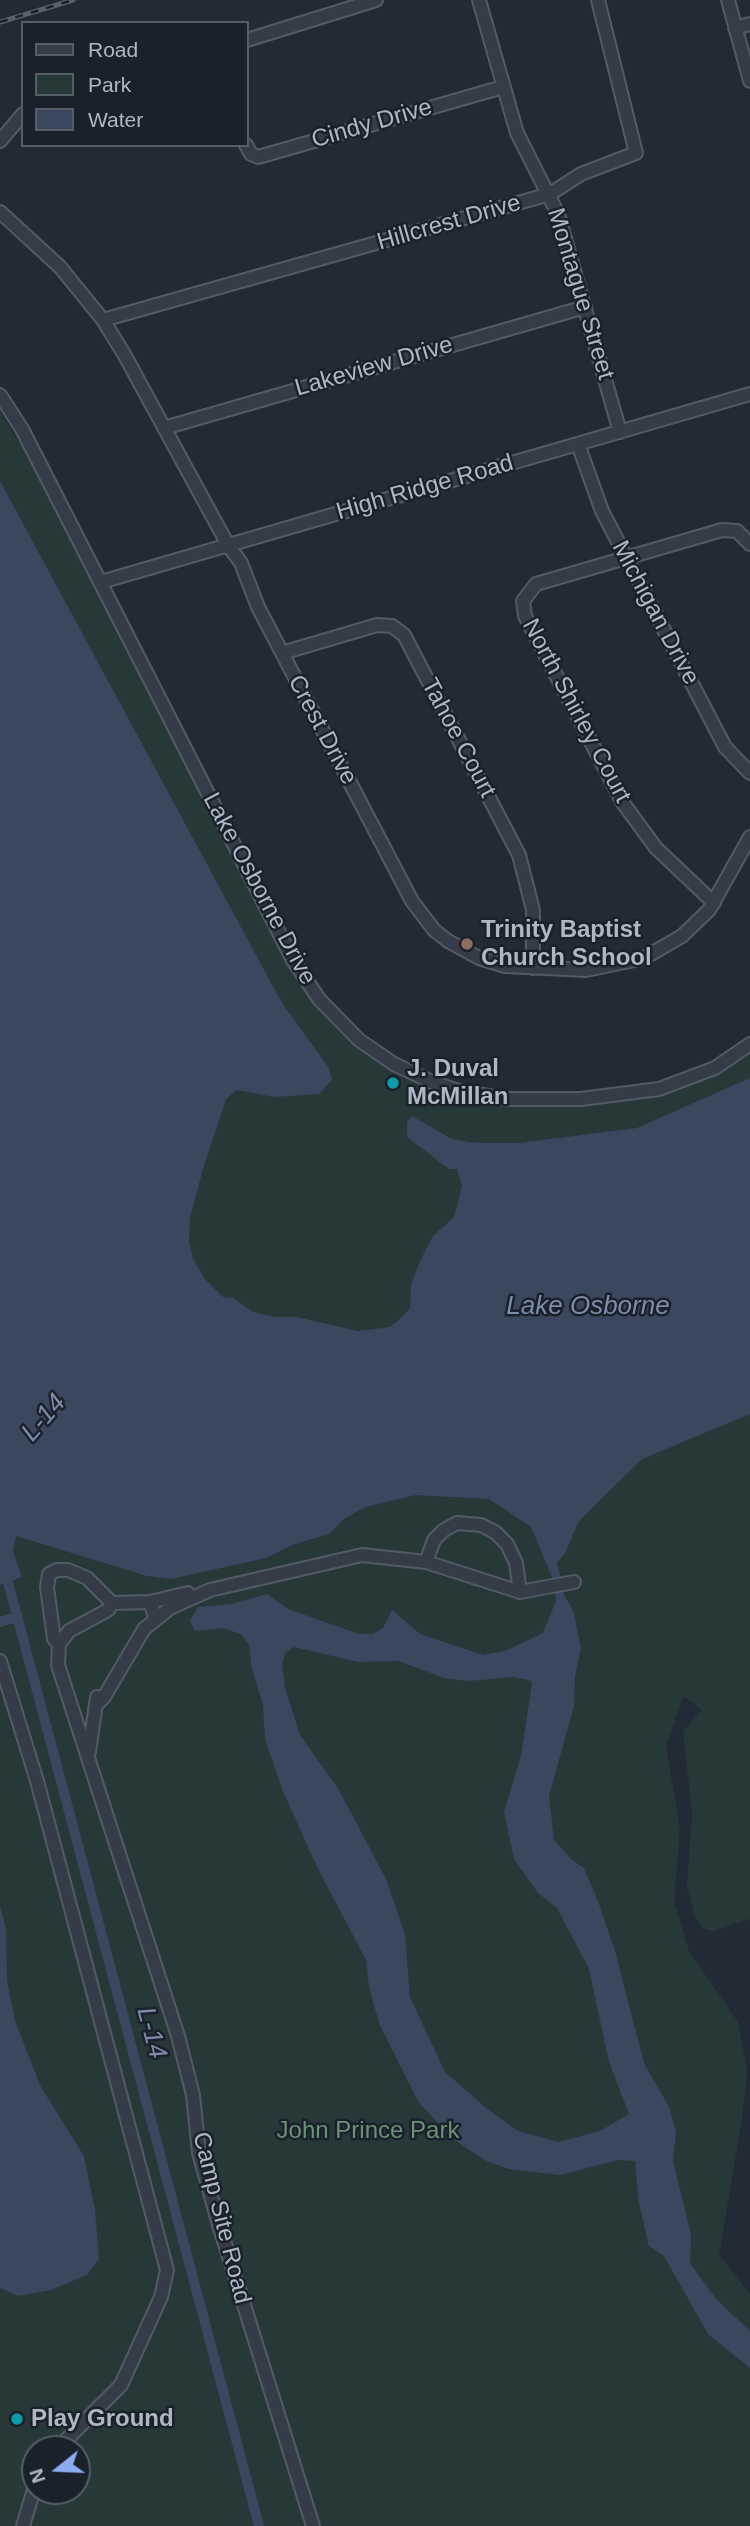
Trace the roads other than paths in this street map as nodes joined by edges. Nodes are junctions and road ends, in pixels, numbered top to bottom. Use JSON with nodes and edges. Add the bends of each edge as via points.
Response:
{"nodes":[{"id":1,"x":376,"y":0,"type":"edge"},
{"id":2,"x":479,"y":0,"type":"edge"},
{"id":3,"x":598,"y":0,"type":"edge"},
{"id":4,"x":728,"y":0,"type":"edge"},
{"id":5,"x":750,"y":23,"type":"edge"},
{"id":6,"x":735,"y":28,"type":"junction"},
{"id":7,"x":248,"y":40,"type":"edge"},
{"id":8,"x":750,"y":81,"type":"edge"},
{"id":9,"x":503,"y":87,"type":"junction"},
{"id":10,"x":21,"y":116,"type":"edge"},
{"id":11,"x":0,"y":141,"type":"edge"},
{"id":12,"x":247,"y":147,"type":"edge"},
{"id":13,"x":550,"y":194,"type":"junction"},
{"id":14,"x":0,"y":212,"type":"edge"},
{"id":15,"x":585,"y":307,"type":"junction"},
{"id":16,"x":103,"y":320,"type":"junction"},
{"id":17,"x":750,"y":394,"type":"edge"},
{"id":18,"x":0,"y":395,"type":"edge"},
{"id":19,"x":164,"y":428,"type":"junction"},
{"id":20,"x":620,"y":432,"type":"junction"},
{"id":21,"x":578,"y":444,"type":"junction"},
{"id":22,"x":750,"y":544,"type":"edge"},
{"id":23,"x":228,"y":545,"type":"junction"},
{"id":24,"x":626,"y":558,"type":"junction"},
{"id":25,"x":101,"y":582,"type":"junction"},
{"id":26,"x":282,"y":653,"type":"junction"},
{"id":27,"x":750,"y":773,"type":"edge"},
{"id":28,"x":750,"y":837,"type":"edge"},
{"id":29,"x":714,"y":903,"type":"junction"},
{"id":30,"x":533,"y":968,"type":"junction"},
{"id":31,"x":750,"y":1044,"type":"edge"},
{"id":32,"x":426,"y":1562,"type":"junction"},
{"id":33,"x":574,"y":1582,"type":"dead end"},
{"id":34,"x":209,"y":1590,"type":"junction"},
{"id":35,"x":520,"y":1592,"type":"junction"},
{"id":36,"x":150,"y":1602,"type":"junction"},
{"id":37,"x":112,"y":1604,"type":"junction"},
{"id":38,"x":156,"y":1619,"type":"junction"},
{"id":39,"x":59,"y":1644,"type":"junction"},
{"id":40,"x":0,"y":1661,"type":"edge"},
{"id":41,"x":70,"y":1695,"type":"junction"},
{"id":42,"x":95,"y":1709,"type":"junction"},
{"id":43,"x":89,"y":1752,"type":"junction"},
{"id":44,"x":71,"y":2435,"type":"edge"},
{"id":45,"x":30,"y":2505,"type":"edge"},
{"id":46,"x":25,"y":2522,"type":"edge"},
{"id":47,"x":313,"y":2526,"type":"edge"}],
"edges":[{"from":1,"to":7,"type":"street"},
{"from":2,"to":9,"type":"street","name":"Montague Street"},
{"from":3,"to":13,"type":"street","name":"Hillcrest Drive","via":[[636,153],[581,174]]},
{"from":4,"to":6,"type":"street"},
{"from":5,"to":6,"type":"street"},
{"from":6,"to":8,"type":"street"},
{"from":9,"to":12,"type":"street","name":"Cindy Drive","via":[[258,157]]},
{"from":9,"to":13,"type":"street","name":"Montague Street","via":[[525,154]]},
{"from":10,"to":11,"type":"street"},
{"from":13,"to":15,"type":"street","name":"Montague Street"},
{"from":13,"to":16,"type":"street","name":"Hillcrest Drive"},
{"from":14,"to":16,"type":"street","name":"Crest Drive","via":[[60,267]]},
{"from":15,"to":19,"type":"street","name":"Lakeview Drive"},
{"from":15,"to":20,"type":"street","name":"Montague Street"},
{"from":16,"to":19,"type":"street","name":"Crest Drive"},
{"from":17,"to":20,"type":"street","name":"High Ridge Road"},
{"from":18,"to":25,"type":"street","name":"Lake Osborne Drive"},
{"from":19,"to":23,"type":"street","name":"Crest Drive"},
{"from":20,"to":21,"type":"street","name":"High Ridge Road"},
{"from":21,"to":23,"type":"street","name":"High Ridge Road"},
{"from":21,"to":24,"type":"street","name":"Michigan Drive","via":[[600,508]]},
{"from":22,"to":24,"type":"street","via":[[743,535],[729,530]]},
{"from":23,"to":25,"type":"street","name":"High Ridge Road"},
{"from":23,"to":26,"type":"street","name":"Crest Drive","via":[[241,563]]},
{"from":24,"to":27,"type":"street","name":"Michigan Drive","via":[[725,747]]},
{"from":24,"to":29,"type":"street","name":"North Shirley Court","via":[[536,584],[525,594],[523,609],[633,818],[669,862]]},
{"from":25,"to":31,"type":"street","name":"Lake Osborne Drive","via":[[303,976],[338,1021],[382,1056],[459,1091],[506,1099],[581,1100],[659,1089],[687,1080],[716,1068]]},
{"from":26,"to":30,"type":"street","name":"Crest Drive","via":[[422,916],[463,951],[505,966]]},
{"from":26,"to":30,"type":"street","name":"Tahoe Court","via":[[377,625],[392,626],[404,635],[519,855],[533,910]]},
{"from":28,"to":29,"type":"street","name":"Crest Drive"},
{"from":29,"to":30,"type":"street","name":"Crest Drive","via":[[682,936],[644,958],[601,969]]},
{"from":32,"to":34,"type":"street","name":"Camp Site Road","via":[[362,1555]]},
{"from":32,"to":35,"type":"street","name":"Camp Site Road"},
{"from":32,"to":35,"type":"street","via":[[433,1540],[444,1530],[457,1523],[481,1525],[507,1544],[516,1563]]},
{"from":33,"to":35,"type":"street","name":"Camp Site Road"},
{"from":34,"to":36,"type":"street"},
{"from":34,"to":38,"type":"street","name":"Camp Site Road"},
{"from":36,"to":37,"type":"street"},
{"from":36,"to":38,"type":"street"},
{"from":37,"to":39,"type":"street","via":[[69,1631]]},
{"from":37,"to":39,"type":"street","via":[[87,1577],[68,1570],[52,1571],[48,1596],[54,1639]]},
{"from":38,"to":42,"type":"street","name":"Camp Site Road","via":[[127,1642]]},
{"from":39,"to":41,"type":"street","via":[[58,1664]]},
{"from":40,"to":44,"type":"street","via":[[37,1781],[167,2270],[156,2308],[121,2385]]},
{"from":41,"to":42,"type":"street","via":[[80,1712]]},
{"from":41,"to":43,"type":"street"},
{"from":42,"to":43,"type":"street","name":"Camp Site Road"},
{"from":43,"to":47,"type":"street","name":"Camp Site Road","via":[[178,2036],[219,2225]]},
{"from":45,"to":46,"type":"street"}]}
